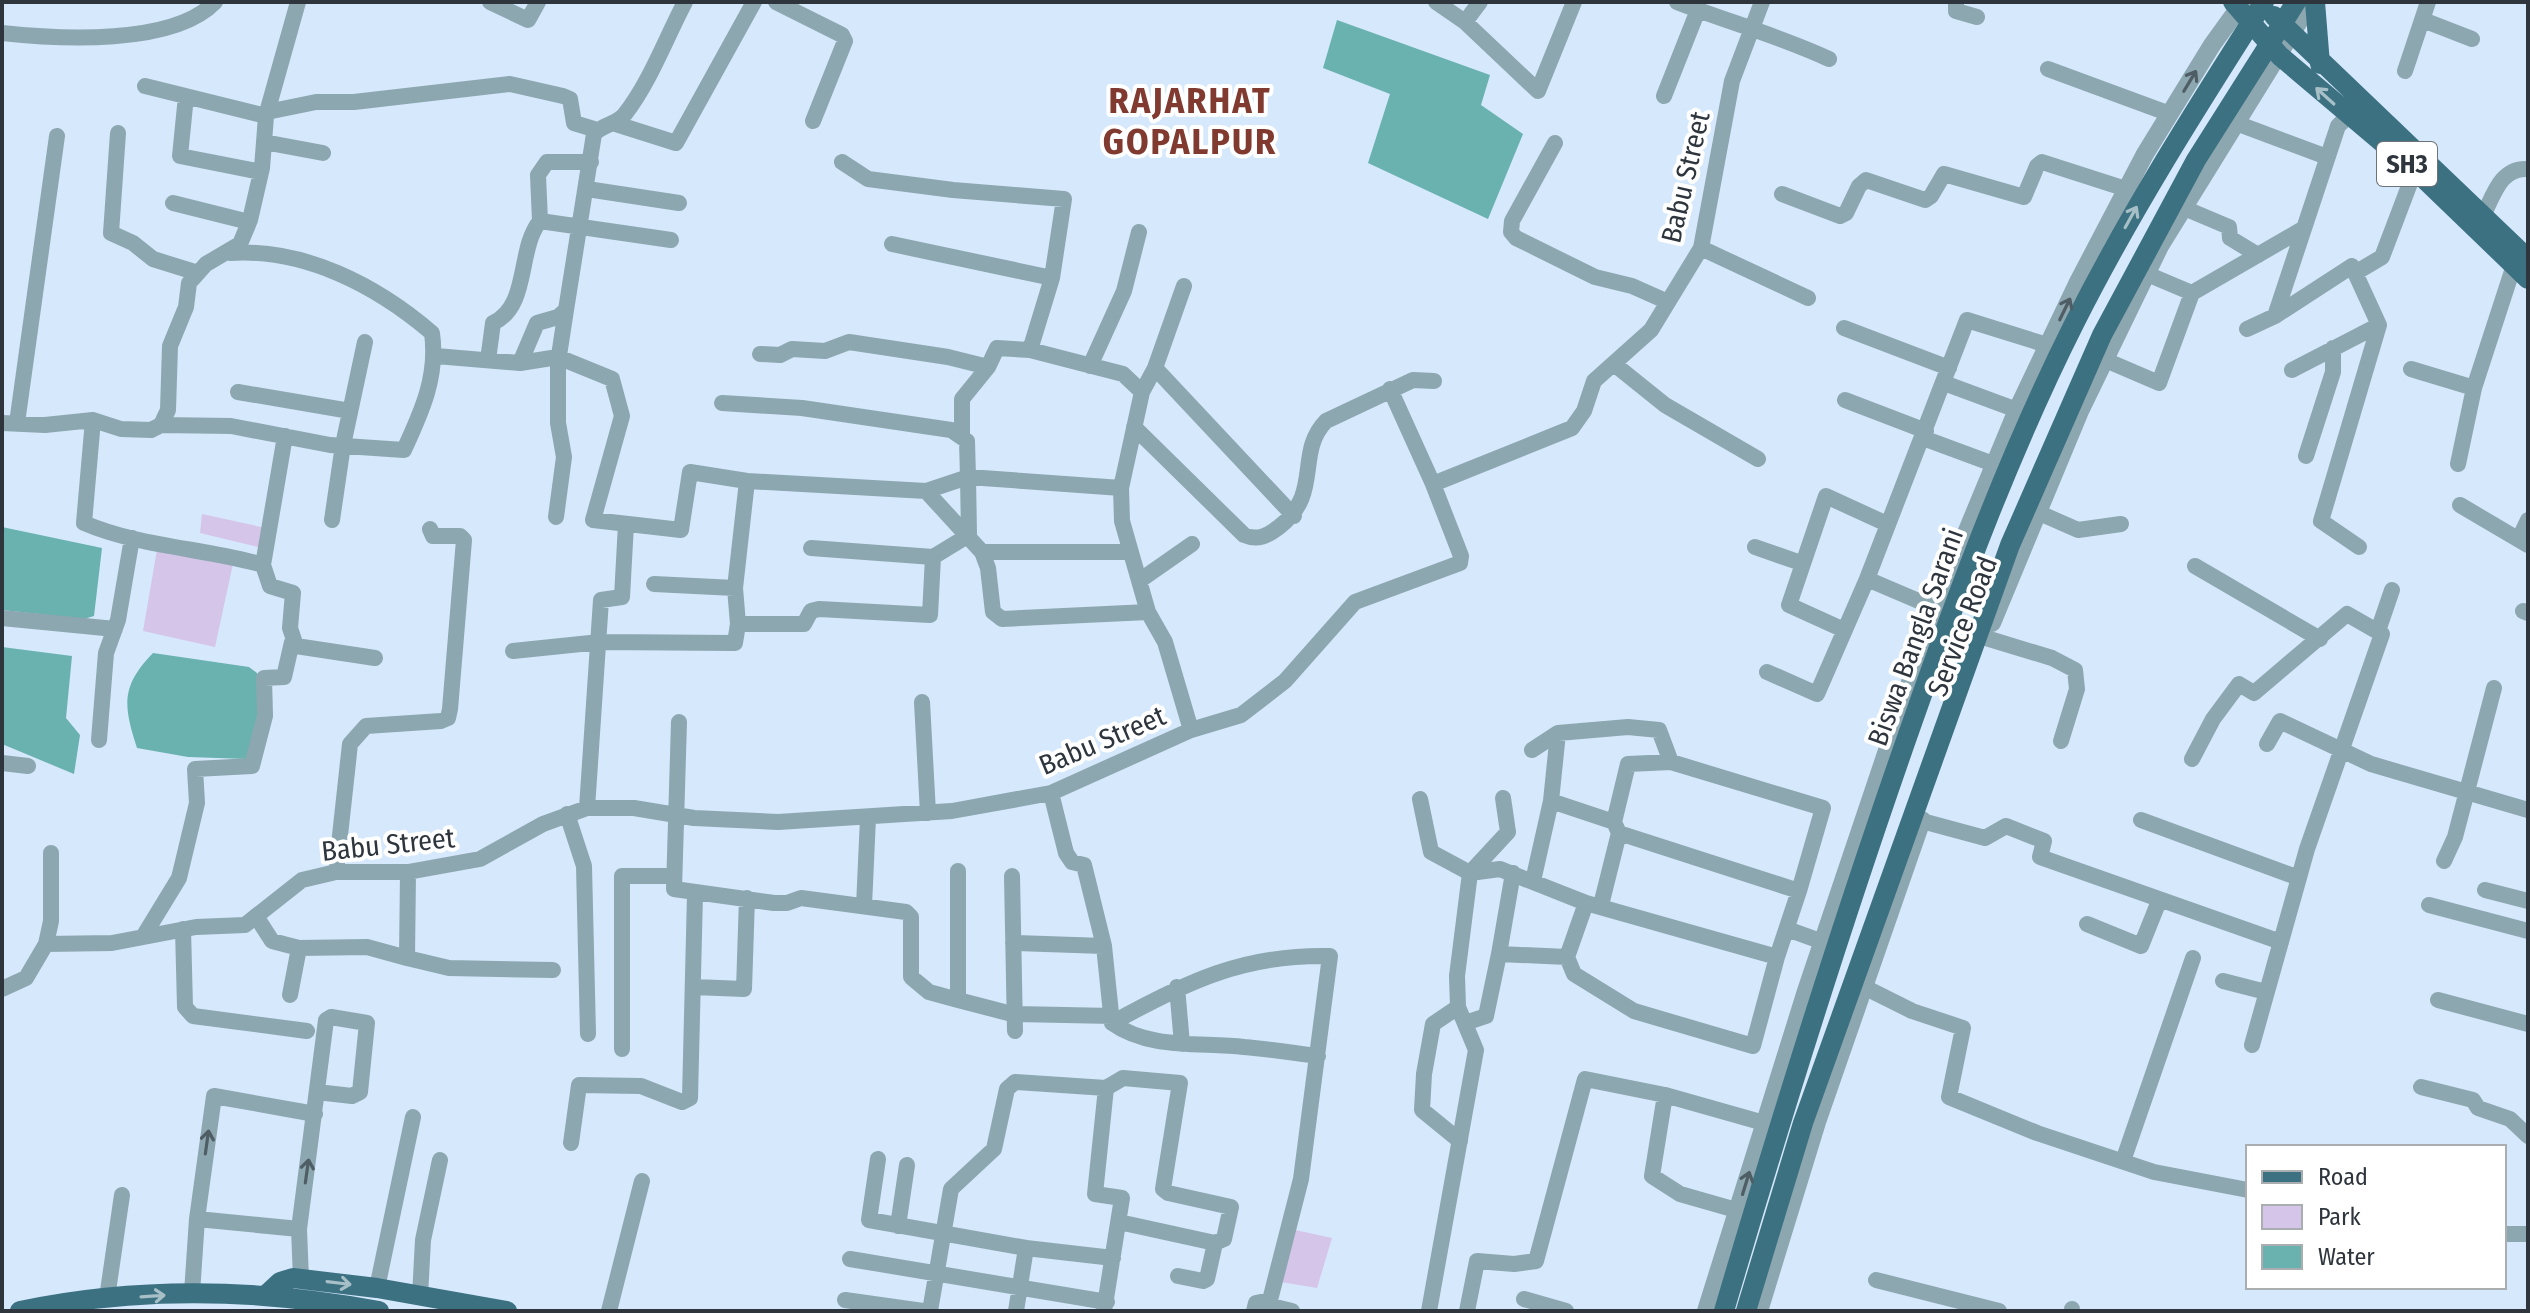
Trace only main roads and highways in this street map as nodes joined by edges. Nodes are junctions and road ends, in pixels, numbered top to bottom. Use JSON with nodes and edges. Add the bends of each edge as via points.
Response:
{"nodes":[{"id":1,"x":2296,"y":2,"type":"edge"},
{"id":2,"x":2313,"y":2,"type":"edge"},
{"id":3,"x":2250,"y":6,"type":"edge"},
{"id":4,"x":2287,"y":30,"type":"junction"},
{"id":5,"x":2274,"y":49,"type":"junction"},
{"id":6,"x":2320,"y":64,"type":"junction"},
{"id":7,"x":2523,"y":268,"type":"edge"},
{"id":8,"x":267,"y":1294,"type":"junction"},
{"id":9,"x":20,"y":1311,"type":"edge"},
{"id":10,"x":379,"y":1311,"type":"edge"},
{"id":11,"x":507,"y":1311,"type":"edge"},
{"id":12,"x":1724,"y":1311,"type":"edge"},
{"id":13,"x":1746,"y":1311,"type":"edge"}],
"edges":[{"from":1,"to":4,"type":"main road"},
{"from":2,"to":6,"type":"main road"},
{"from":3,"to":4,"type":"main road","number":"SH3"},
{"from":3,"to":5,"type":"main road","number":"SH3"},
{"from":12,"to":3,"type":"main road","name":"Biswa Bangla Sarani","one_way":true,"via":[[1939,616],[2074,325]]},
{"from":4,"to":5,"type":"main road","name":"Biswa Bangla Sarani"},
{"from":4,"to":6,"type":"main road","number":"SH3"},
{"from":7,"to":5,"type":"main road","number":"SH3","one_way":true},
{"from":5,"to":13,"type":"main road","name":"Biswa Bangla Sarani","via":[[2196,160],[2099,357],[2016,547],[1828,1071],[1803,1123]]},
{"from":6,"to":7,"type":"main road","number":"SH3","via":[[2483,216]]},
{"from":9,"to":8,"type":"main road","one_way":true,"via":[[107,1298]]},
{"from":8,"to":10,"type":"main road"},
{"from":8,"to":11,"type":"main road","one_way":true,"via":[[280,1282],[301,1279]]}]}
